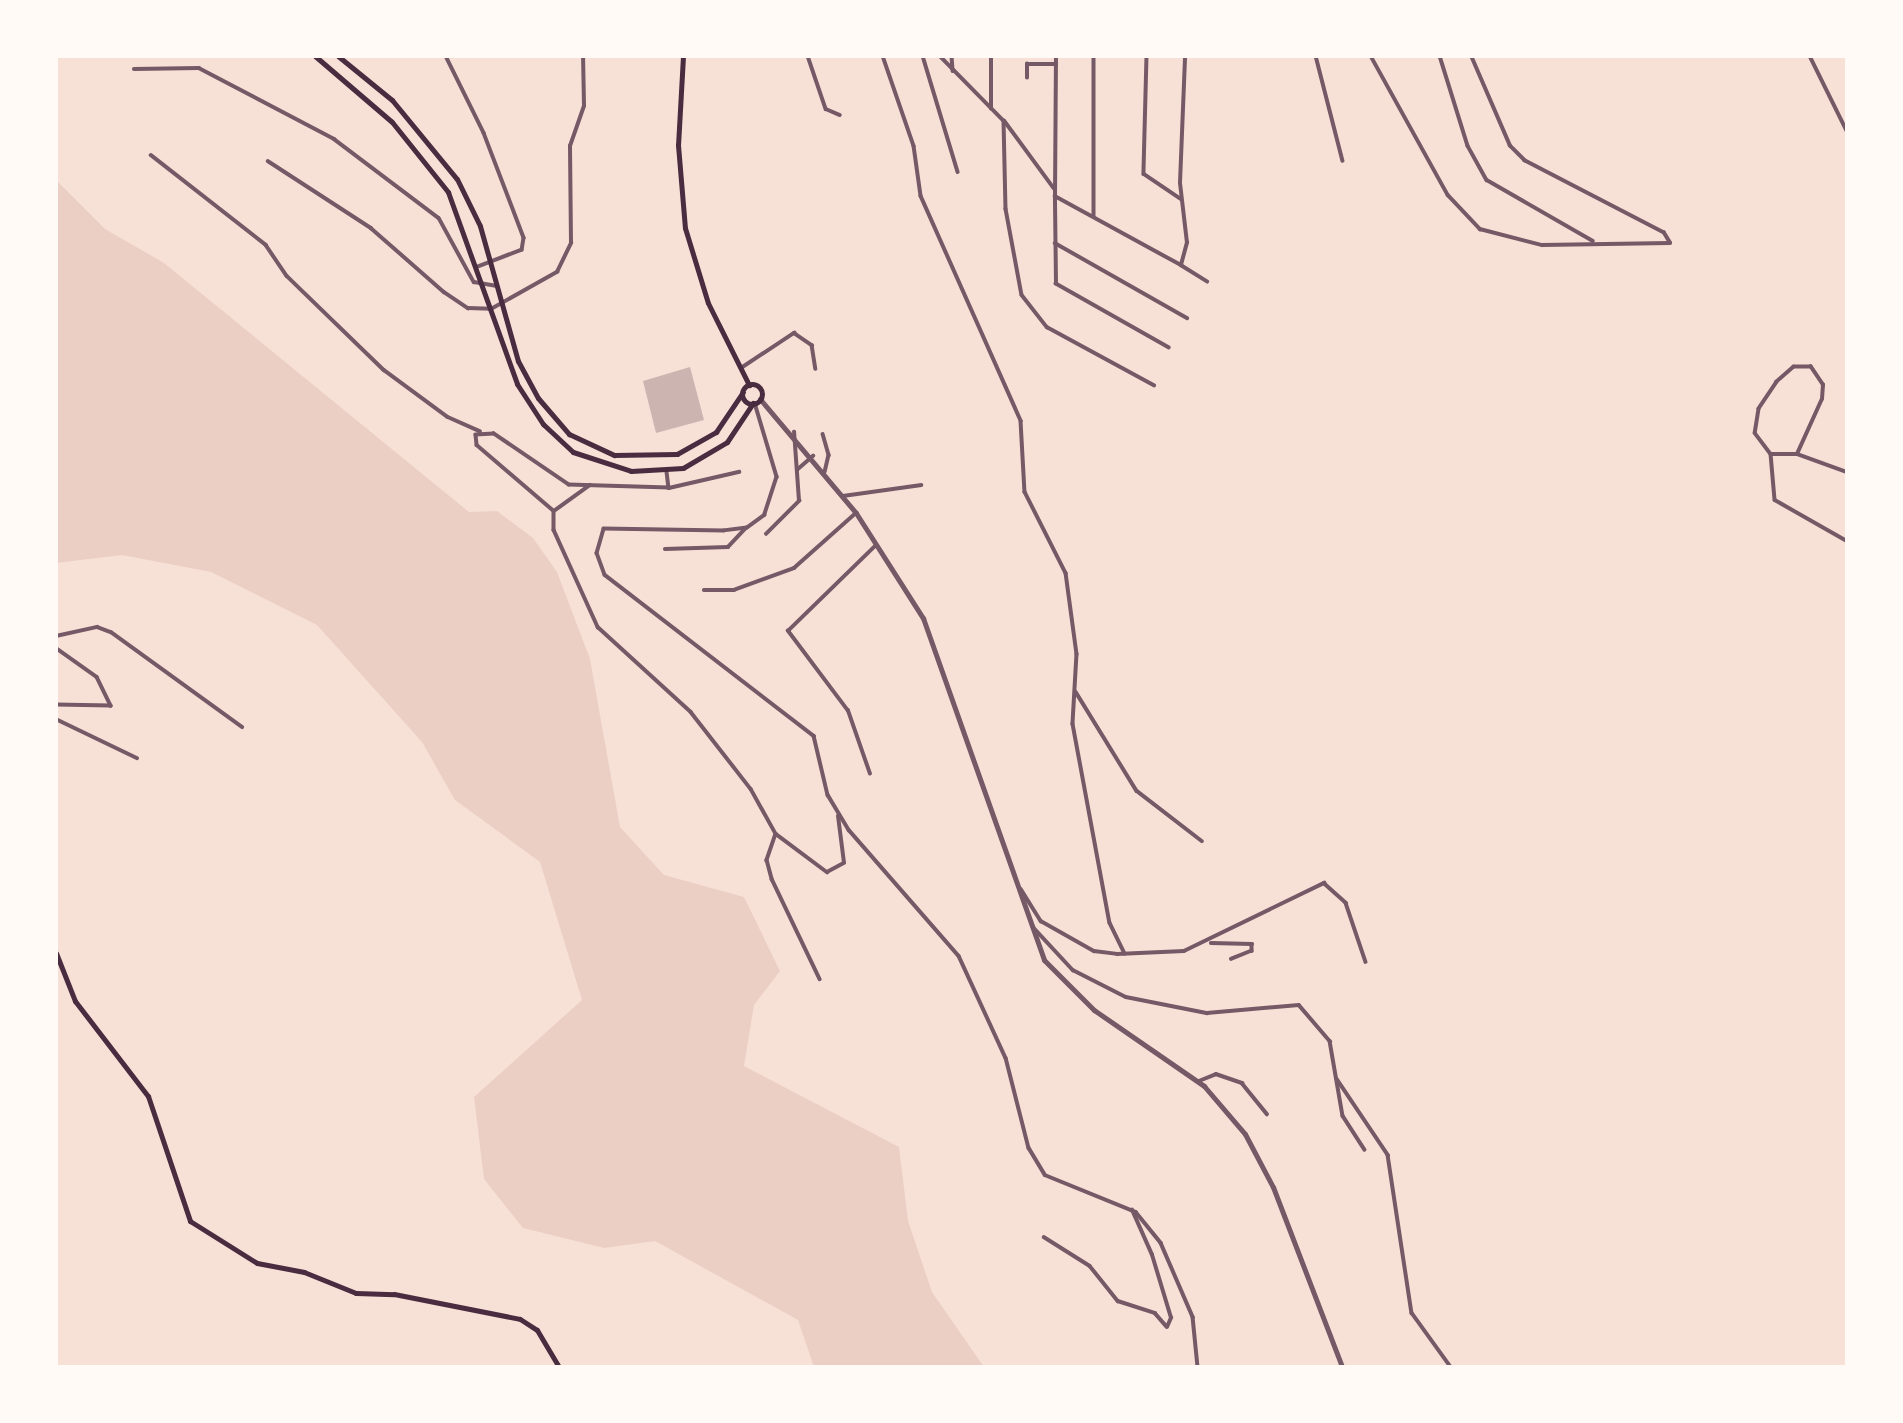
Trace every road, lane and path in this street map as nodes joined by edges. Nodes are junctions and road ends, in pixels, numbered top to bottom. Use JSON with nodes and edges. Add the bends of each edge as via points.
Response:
{"nodes":[{"id":1,"x":315,"y":56,"type":"edge"},
{"id":2,"x":338,"y":56,"type":"edge"},
{"id":3,"x":446,"y":56,"type":"edge"},
{"id":4,"x":583,"y":56,"type":"edge"},
{"id":5,"x":683,"y":56,"type":"edge"},
{"id":6,"x":808,"y":56,"type":"edge"},
{"id":7,"x":883,"y":56,"type":"edge"},
{"id":8,"x":923,"y":56,"type":"edge"},
{"id":9,"x":940,"y":56,"type":"edge"},
{"id":10,"x":952,"y":56,"type":"edge"},
{"id":11,"x":991,"y":56,"type":"edge"},
{"id":12,"x":1056,"y":56,"type":"edge"},
{"id":13,"x":1094,"y":56,"type":"edge"},
{"id":14,"x":1147,"y":56,"type":"edge"},
{"id":15,"x":1185,"y":56,"type":"edge"},
{"id":16,"x":1316,"y":56,"type":"edge"},
{"id":17,"x":1371,"y":56,"type":"edge"},
{"id":18,"x":1440,"y":56,"type":"edge"},
{"id":19,"x":1471,"y":56,"type":"edge"},
{"id":20,"x":1810,"y":56,"type":"edge"},
{"id":21,"x":1056,"y":64,"type":"junction"},
{"id":22,"x":134,"y":69,"type":"dead end"},
{"id":23,"x":953,"y":74,"type":"junction"},
{"id":24,"x":1027,"y":78,"type":"dead end"},
{"id":25,"x":991,"y":109,"type":"junction"},
{"id":26,"x":841,"y":115,"type":"dead end"},
{"id":27,"x":1004,"y":121,"type":"junction"},
{"id":28,"x":1847,"y":131,"type":"edge"},
{"id":29,"x":151,"y":155,"type":"dead end"},
{"id":30,"x":1343,"y":160,"type":"dead end"},
{"id":31,"x":268,"y":161,"type":"dead end"},
{"id":32,"x":958,"y":172,"type":"dead end"},
{"id":33,"x":1054,"y":188,"type":"junction"},
{"id":34,"x":1055,"y":196,"type":"junction"},
{"id":35,"x":1182,"y":200,"type":"junction"},
{"id":36,"x":1094,"y":216,"type":"junction"},
{"id":37,"x":1594,"y":242,"type":"junction"},
{"id":38,"x":1055,"y":243,"type":"junction"},
{"id":39,"x":1181,"y":265,"type":"junction"},
{"id":40,"x":492,"y":266,"type":"junction"},
{"id":41,"x":478,"y":267,"type":"junction"},
{"id":42,"x":1207,"y":281,"type":"dead end"},
{"id":43,"x":497,"y":286,"type":"junction"},
{"id":44,"x":484,"y":287,"type":"junction"},
{"id":45,"x":502,"y":305,"type":"junction"},
{"id":46,"x":491,"y":309,"type":"junction"},
{"id":47,"x":1187,"y":318,"type":"dead end"},
{"id":48,"x":1169,"y":348,"type":"dead end"},
{"id":49,"x":741,"y":368,"type":"junction"},
{"id":50,"x":816,"y":369,"type":"dead end"},
{"id":51,"x":749,"y":385,"type":"junction"},
{"id":52,"x":1154,"y":385,"type":"dead end"},
{"id":53,"x":743,"y":392,"type":"junction"},
{"id":54,"x":756,"y":402,"type":"junction"},
{"id":55,"x":480,"y":431,"type":"junction"},
{"id":56,"x":794,"y":432,"type":"junction"},
{"id":57,"x":823,"y":433,"type":"dead end"},
{"id":58,"x":1771,"y":454,"type":"junction"},
{"id":59,"x":1797,"y":454,"type":"junction"},
{"id":60,"x":813,"y":456,"type":"junction"},
{"id":61,"x":798,"y":469,"type":"junction"},
{"id":62,"x":667,"y":472,"type":"junction"},
{"id":63,"x":739,"y":472,"type":"dead end"},
{"id":64,"x":825,"y":472,"type":"junction"},
{"id":65,"x":1847,"y":472,"type":"edge"},
{"id":66,"x":592,"y":484,"type":"junction"},
{"id":67,"x":921,"y":485,"type":"dead end"},
{"id":68,"x":669,"y":488,"type":"junction"},
{"id":69,"x":843,"y":496,"type":"junction"},
{"id":70,"x":554,"y":511,"type":"junction"},
{"id":71,"x":856,"y":513,"type":"junction"},
{"id":72,"x":747,"y":528,"type":"junction"},
{"id":73,"x":766,"y":534,"type":"dead end"},
{"id":74,"x":1847,"y":541,"type":"edge"},
{"id":75,"x":877,"y":544,"type":"junction"},
{"id":76,"x":665,"y":550,"type":"dead end"},
{"id":77,"x":704,"y":590,"type":"dead end"},
{"id":78,"x":56,"y":636,"type":"edge"},
{"id":79,"x":56,"y":648,"type":"edge"},
{"id":80,"x":1075,"y":690,"type":"junction"},
{"id":81,"x":56,"y":705,"type":"edge"},
{"id":82,"x":56,"y":719,"type":"edge"},
{"id":83,"x":242,"y":727,"type":"dead end"},
{"id":84,"x":137,"y":758,"type":"dead end"},
{"id":85,"x":870,"y":774,"type":"dead end"},
{"id":86,"x":838,"y":812,"type":"junction"},
{"id":87,"x":776,"y":834,"type":"junction"},
{"id":88,"x":1202,"y":841,"type":"dead end"},
{"id":89,"x":1020,"y":888,"type":"junction"},
{"id":90,"x":1030,"y":922,"type":"junction"},
{"id":91,"x":1206,"y":943,"type":"junction"},
{"id":92,"x":56,"y":953,"type":"edge"},
{"id":93,"x":1125,"y":954,"type":"junction"},
{"id":94,"x":1232,"y":960,"type":"dead end"},
{"id":95,"x":1367,"y":962,"type":"dead end"},
{"id":96,"x":820,"y":979,"type":"dead end"},
{"id":97,"x":1336,"y":1077,"type":"junction"},
{"id":98,"x":1199,"y":1081,"type":"junction"},
{"id":99,"x":1267,"y":1114,"type":"dead end"},
{"id":100,"x":1365,"y":1150,"type":"dead end"},
{"id":101,"x":1132,"y":1210,"type":"junction"},
{"id":102,"x":1044,"y":1237,"type":"dead end"},
{"id":103,"x":559,"y":1367,"type":"edge"},
{"id":104,"x":1198,"y":1367,"type":"edge"},
{"id":105,"x":1342,"y":1367,"type":"edge"},
{"id":106,"x":1451,"y":1367,"type":"edge"}],
"edges":[{"from":1,"to":41,"type":"main road","via":[[369,99],[430,168],[460,215]]},
{"from":2,"to":40,"type":"main road","via":[[393,100],[441,156],[475,212]]},
{"from":3,"to":40,"type":"street","via":[[484,133],[524,239],[522,250]]},
{"from":4,"to":45,"type":"street","via":[[584,106],[570,146],[571,243],[556,272]]},
{"from":5,"to":49,"type":"main road","via":[[678,145],[685,228],[700,285]]},
{"from":6,"to":26,"type":"street","via":[[826,110]]},
{"from":7,"to":80,"type":"street","via":[[914,146],[921,196],[1021,421],[1025,492],[1066,573]]},
{"from":8,"to":32,"type":"street"},
{"from":9,"to":23,"type":"street"},
{"from":10,"to":23,"type":"street"},
{"from":11,"to":25,"type":"street"},
{"from":12,"to":21,"type":"street"},
{"from":13,"to":36,"type":"street"},
{"from":14,"to":35,"type":"street","via":[[1144,174]]},
{"from":15,"to":35,"type":"street"},
{"from":16,"to":30,"type":"street"},
{"from":17,"to":37,"type":"street","via":[[1448,195],[1480,229],[1542,245]]},
{"from":18,"to":37,"type":"street","via":[[1468,146],[1487,180],[1503,195]]},
{"from":19,"to":37,"type":"street","via":[[1510,146],[1525,161],[1664,233],[1670,243]]},
{"from":20,"to":28,"type":"street"},
{"from":21,"to":24,"type":"street","via":[[1027,64]]},
{"from":21,"to":33,"type":"street"},
{"from":22,"to":44,"type":"street","via":[[199,68],[334,139],[439,218],[468,275]]},
{"from":23,"to":25,"type":"street"},
{"from":25,"to":27,"type":"street"},
{"from":27,"to":33,"type":"street"},
{"from":27,"to":52,"type":"street","via":[[1006,209],[1022,295],[1046,327]]},
{"from":29,"to":55,"type":"street","via":[[266,244],[287,276],[384,370],[448,417]]},
{"from":31,"to":46,"type":"street","via":[[371,228],[468,308]]},
{"from":33,"to":34,"type":"street"},
{"from":34,"to":36,"type":"street"},
{"from":34,"to":38,"type":"street"},
{"from":35,"to":39,"type":"street","via":[[1187,243]]},
{"from":36,"to":39,"type":"street"},
{"from":38,"to":47,"type":"street"},
{"from":38,"to":48,"type":"street","via":[[1056,284]]},
{"from":39,"to":42,"type":"street"},
{"from":40,"to":41,"type":"street"},
{"from":40,"to":43,"type":"main road"},
{"from":41,"to":44,"type":"main road"},
{"from":43,"to":44,"type":"street"},
{"from":43,"to":45,"type":"main road"},
{"from":44,"to":46,"type":"main road"},
{"from":45,"to":46,"type":"street"},
{"from":45,"to":53,"type":"main road","via":[[538,398],[592,448],[648,458],[677,454],[716,432]]},
{"from":46,"to":62,"type":"main road","via":[[517,384],[558,440],[607,466]]},
{"from":49,"to":50,"type":"street","via":[[794,333],[812,345]]},
{"from":49,"to":51,"type":"main road"},
{"from":51,"to":53,"type":"main road"},
{"from":51,"to":54,"type":"main road","via":[[760,387]]},
{"from":53,"to":54,"type":"main road"},
{"from":54,"to":56,"type":"street"},
{"from":54,"to":62,"type":"main road","via":[[727,442]]},
{"from":54,"to":72,"type":"street","via":[[778,488],[772,507]]},
{"from":55,"to":66,"type":"street","via":[[569,485]]},
{"from":55,"to":70,"type":"street","via":[[477,445]]},
{"from":56,"to":60,"type":"street"},
{"from":56,"to":61,"type":"street"},
{"from":57,"to":64,"type":"street","via":[[829,455]]},
{"from":58,"to":59,"type":"street"},
{"from":58,"to":59,"type":"street","via":[[1755,433],[1759,409],[1788,372],[1811,367],[1823,386],[1822,399]]},
{"from":58,"to":74,"type":"street","via":[[1775,500]]},
{"from":59,"to":65,"type":"street"},
{"from":60,"to":61,"type":"street"},
{"from":60,"to":64,"type":"street"},
{"from":61,"to":73,"type":"street","via":[[799,501]]},
{"from":62,"to":68,"type":"street"},
{"from":63,"to":68,"type":"street"},
{"from":64,"to":69,"type":"street"},
{"from":66,"to":68,"type":"street"},
{"from":66,"to":70,"type":"street"},
{"from":67,"to":69,"type":"street"},
{"from":69,"to":71,"type":"street"},
{"from":70,"to":87,"type":"street","via":[[554,530],[598,626],[691,712],[751,789]]},
{"from":71,"to":75,"type":"street"},
{"from":71,"to":77,"type":"street","via":[[794,568],[734,590]]},
{"from":72,"to":76,"type":"street","via":[[728,547]]},
{"from":72,"to":86,"type":"street","via":[[604,529],[597,553],[605,575],[804,725],[814,736]]},
{"from":75,"to":85,"type":"street","via":[[788,631],[848,711]]},
{"from":75,"to":89,"type":"street","via":[[923,618]]},
{"from":78,"to":83,"type":"street","via":[[97,627],[111,632]]},
{"from":79,"to":81,"type":"street","via":[[97,677],[111,706]]},
{"from":80,"to":88,"type":"street","via":[[1137,792]]},
{"from":80,"to":93,"type":"street","via":[[1073,724],[1092,830],[1110,923]]},
{"from":82,"to":84,"type":"street"},
{"from":86,"to":87,"type":"street","via":[[844,863],[827,872]]},
{"from":86,"to":101,"type":"street","via":[[959,956],[1006,1058],[1029,1148],[1045,1175]]},
{"from":87,"to":96,"type":"street","via":[[767,860],[772,879]]},
{"from":89,"to":90,"type":"street"},
{"from":89,"to":93,"type":"street","via":[[1041,920],[1094,951]]},
{"from":90,"to":97,"type":"street","via":[[1073,971],[1126,997],[1206,1013],[1299,1005],[1329,1041]]},
{"from":90,"to":98,"type":"street","via":[[1056,977]]},
{"from":91,"to":93,"type":"street","via":[[1184,951]]},
{"from":91,"to":94,"type":"street","via":[[1252,944],[1252,951]]},
{"from":91,"to":95,"type":"street","via":[[1324,883],[1346,903]]},
{"from":92,"to":103,"type":"main road","via":[[75,1001],[148,1096],[190,1221],[257,1263],[304,1272],[356,1293],[520,1319],[537,1331]]},
{"from":97,"to":100,"type":"street","via":[[1343,1116]]},
{"from":97,"to":106,"type":"street","via":[[1388,1155],[1412,1313]]},
{"from":98,"to":99,"type":"street","via":[[1216,1074],[1242,1083]]},
{"from":98,"to":105,"type":"street","via":[[1245,1134],[1273,1187]]},
{"from":101,"to":102,"type":"street","via":[[1152,1255],[1171,1318],[1167,1327],[1155,1313],[1118,1301],[1090,1266]]},
{"from":101,"to":104,"type":"street","via":[[1151,1227],[1178,1279],[1193,1317]]}]}
